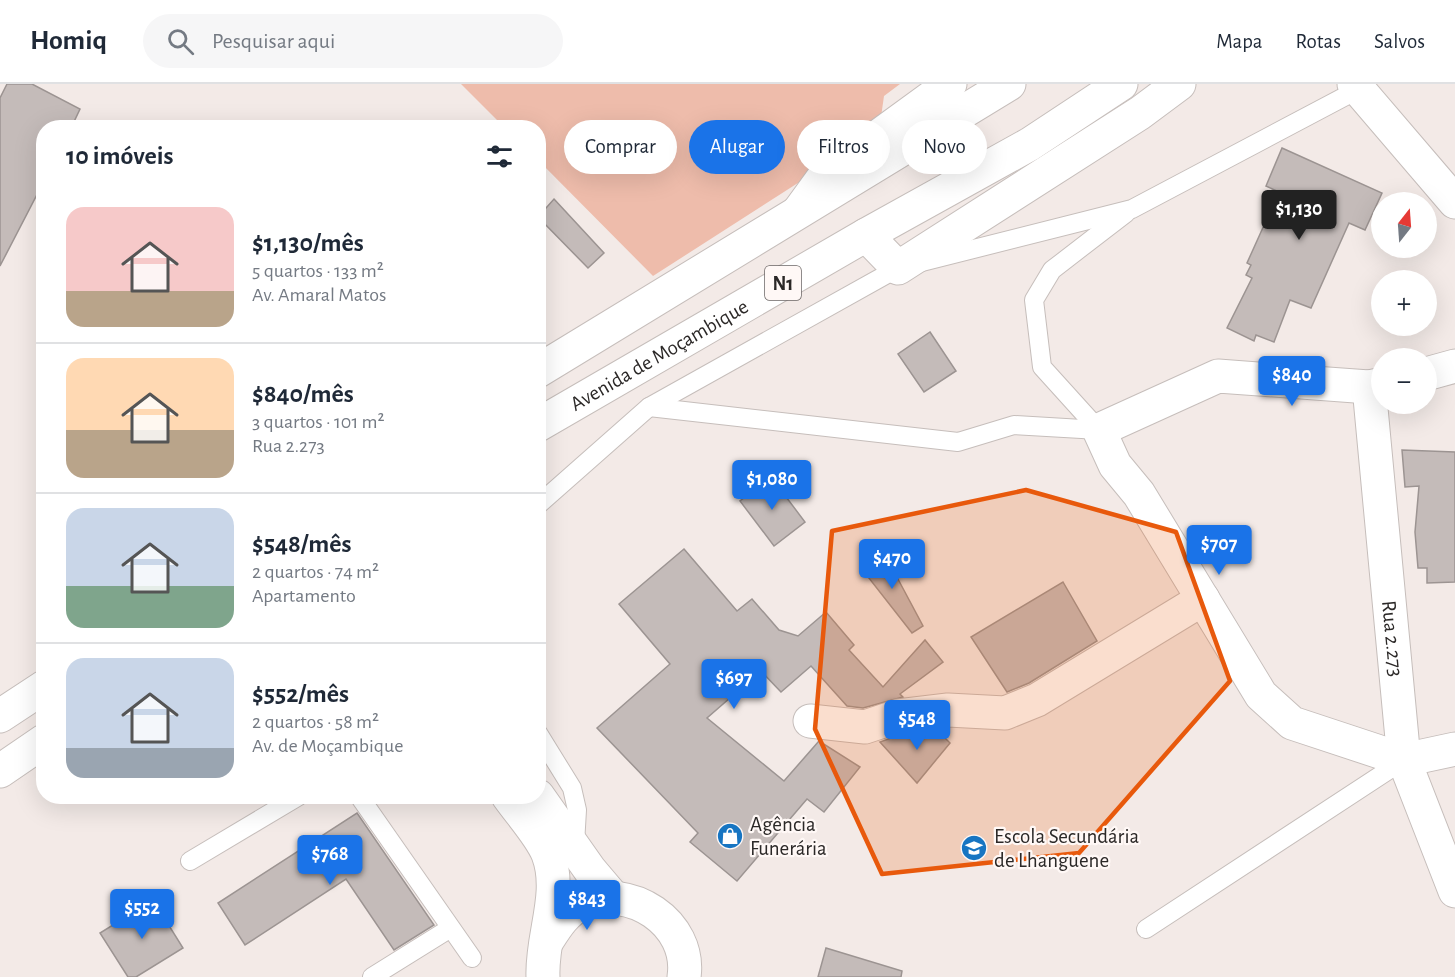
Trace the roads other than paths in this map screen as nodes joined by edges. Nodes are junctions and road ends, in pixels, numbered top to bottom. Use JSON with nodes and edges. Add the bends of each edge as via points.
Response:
{"nodes":[{"id":1,"x":950,"y":84,"type":"edge"},
{"id":2,"x":1009,"y":84,"type":"edge"},
{"id":3,"x":1121,"y":84,"type":"edge"},
{"id":4,"x":1179,"y":84,"type":"edge"},
{"id":5,"x":1357,"y":87,"type":"edge"},
{"id":6,"x":1455,"y":202,"type":"edge"},
{"id":7,"x":1132,"y":209,"type":"junction"},
{"id":8,"x":800,"y":211,"type":"junction"},
{"id":9,"x":866,"y":235,"type":"junction"},
{"id":10,"x":898,"y":268,"type":"junction"},
{"id":11,"x":546,"y":366,"type":"edge"},
{"id":12,"x":1455,"y":366,"type":"edge"},
{"id":13,"x":1437,"y":371,"type":"edge"},
{"id":14,"x":1371,"y":386,"type":"edge"},
{"id":15,"x":649,"y":407,"type":"junction"},
{"id":16,"x":1377,"y":414,"type":"edge"},
{"id":17,"x":546,"y":420,"type":"edge"},
{"id":18,"x":1099,"y":430,"type":"junction"},
{"id":19,"x":546,"y":498,"type":"edge"},
{"id":20,"x":1203,"y":598,"type":"junction"},
{"id":21,"x":36,"y":692,"type":"edge"},
{"id":22,"x":0,"y":716,"type":"edge"},
{"id":23,"x":810,"y":720,"type":"dead end"},
{"id":24,"x":36,"y":746,"type":"edge"},
{"id":25,"x":546,"y":746,"type":"edge"},
{"id":26,"x":1455,"y":749,"type":"edge"},
{"id":27,"x":1404,"y":760,"type":"junction"},
{"id":28,"x":0,"y":771,"type":"edge"},
{"id":29,"x":286,"y":804,"type":"edge"},
{"id":30,"x":364,"y":804,"type":"edge"},
{"id":31,"x":514,"y":804,"type":"edge"},
{"id":32,"x":544,"y":804,"type":"edge"},
{"id":33,"x":575,"y":846,"type":"junction"},
{"id":34,"x":190,"y":861,"type":"dead end"},
{"id":35,"x":1455,"y":891,"type":"edge"},
{"id":36,"x":612,"y":896,"type":"junction"},
{"id":37,"x":449,"y":929,"type":"junction"},
{"id":38,"x":1146,"y":929,"type":"dead end"},
{"id":39,"x":547,"y":941,"type":"junction"},
{"id":40,"x":472,"y":958,"type":"dead end"},
{"id":41,"x":372,"y":977,"type":"edge"},
{"id":42,"x":543,"y":977,"type":"edge"},
{"id":43,"x":684,"y":977,"type":"edge"}],
"edges":[{"from":1,"to":8,"type":"main road","via":[[832,170]]},
{"from":2,"to":8,"type":"main road","number":"N1"},
{"from":3,"to":9,"type":"main road","name":"Avenida de Moçambique","number":"N1","via":[[1030,144]]},
{"from":4,"to":10,"type":"main road"},
{"from":5,"to":6,"type":"main road"},
{"from":5,"to":7,"type":"lane"},
{"from":7,"to":10,"type":"lane"},
{"from":7,"to":18,"type":"lane","via":[[1052,270],[1034,300],[1042,367]]},
{"from":8,"to":11,"type":"main road","number":"N1"},
{"from":9,"to":10,"type":"main road"},
{"from":9,"to":17,"type":"main road","name":"Avenida de Moçambique","number":"N1"},
{"from":10,"to":15,"type":"lane"},
{"from":12,"to":13,"type":"main road"},
{"from":14,"to":18,"type":"main road","via":[[1218,376]]},
{"from":15,"to":18,"type":"lane","via":[[958,442],[1014,425]]},
{"from":15,"to":19,"type":"lane"},
{"from":16,"to":27,"type":"main road","name":"Rua 2.273"},
{"from":18,"to":20,"type":"main road","via":[[1115,465],[1139,494]]},
{"from":20,"to":23,"type":"main road","via":[[1037,699],[1005,713],[948,710],[898,716],[865,727]]},
{"from":20,"to":27,"type":"main road","via":[[1261,695],[1292,723]]},
{"from":21,"to":22,"type":"main road"},
{"from":24,"to":28,"type":"main road"},
{"from":25,"to":33,"type":"lane","via":[[572,788],[577,810]]},
{"from":26,"to":27,"type":"main road"},
{"from":27,"to":35,"type":"main road","name":"Rua 2.273"},
{"from":27,"to":38,"type":"lane"},
{"from":29,"to":34,"type":"lane"},
{"from":30,"to":37,"type":"lane"},
{"from":31,"to":39,"type":"main road","via":[[548,853],[554,889]]},
{"from":32,"to":33,"type":"main road"},
{"from":33,"to":36,"type":"main road"},
{"from":36,"to":39,"type":"main road","via":[[580,905],[561,919]]},
{"from":36,"to":43,"type":"main road","via":[[642,904],[673,928],[685,965]]},
{"from":37,"to":40,"type":"lane"},
{"from":37,"to":41,"type":"lane"},
{"from":39,"to":42,"type":"main road"}]}
